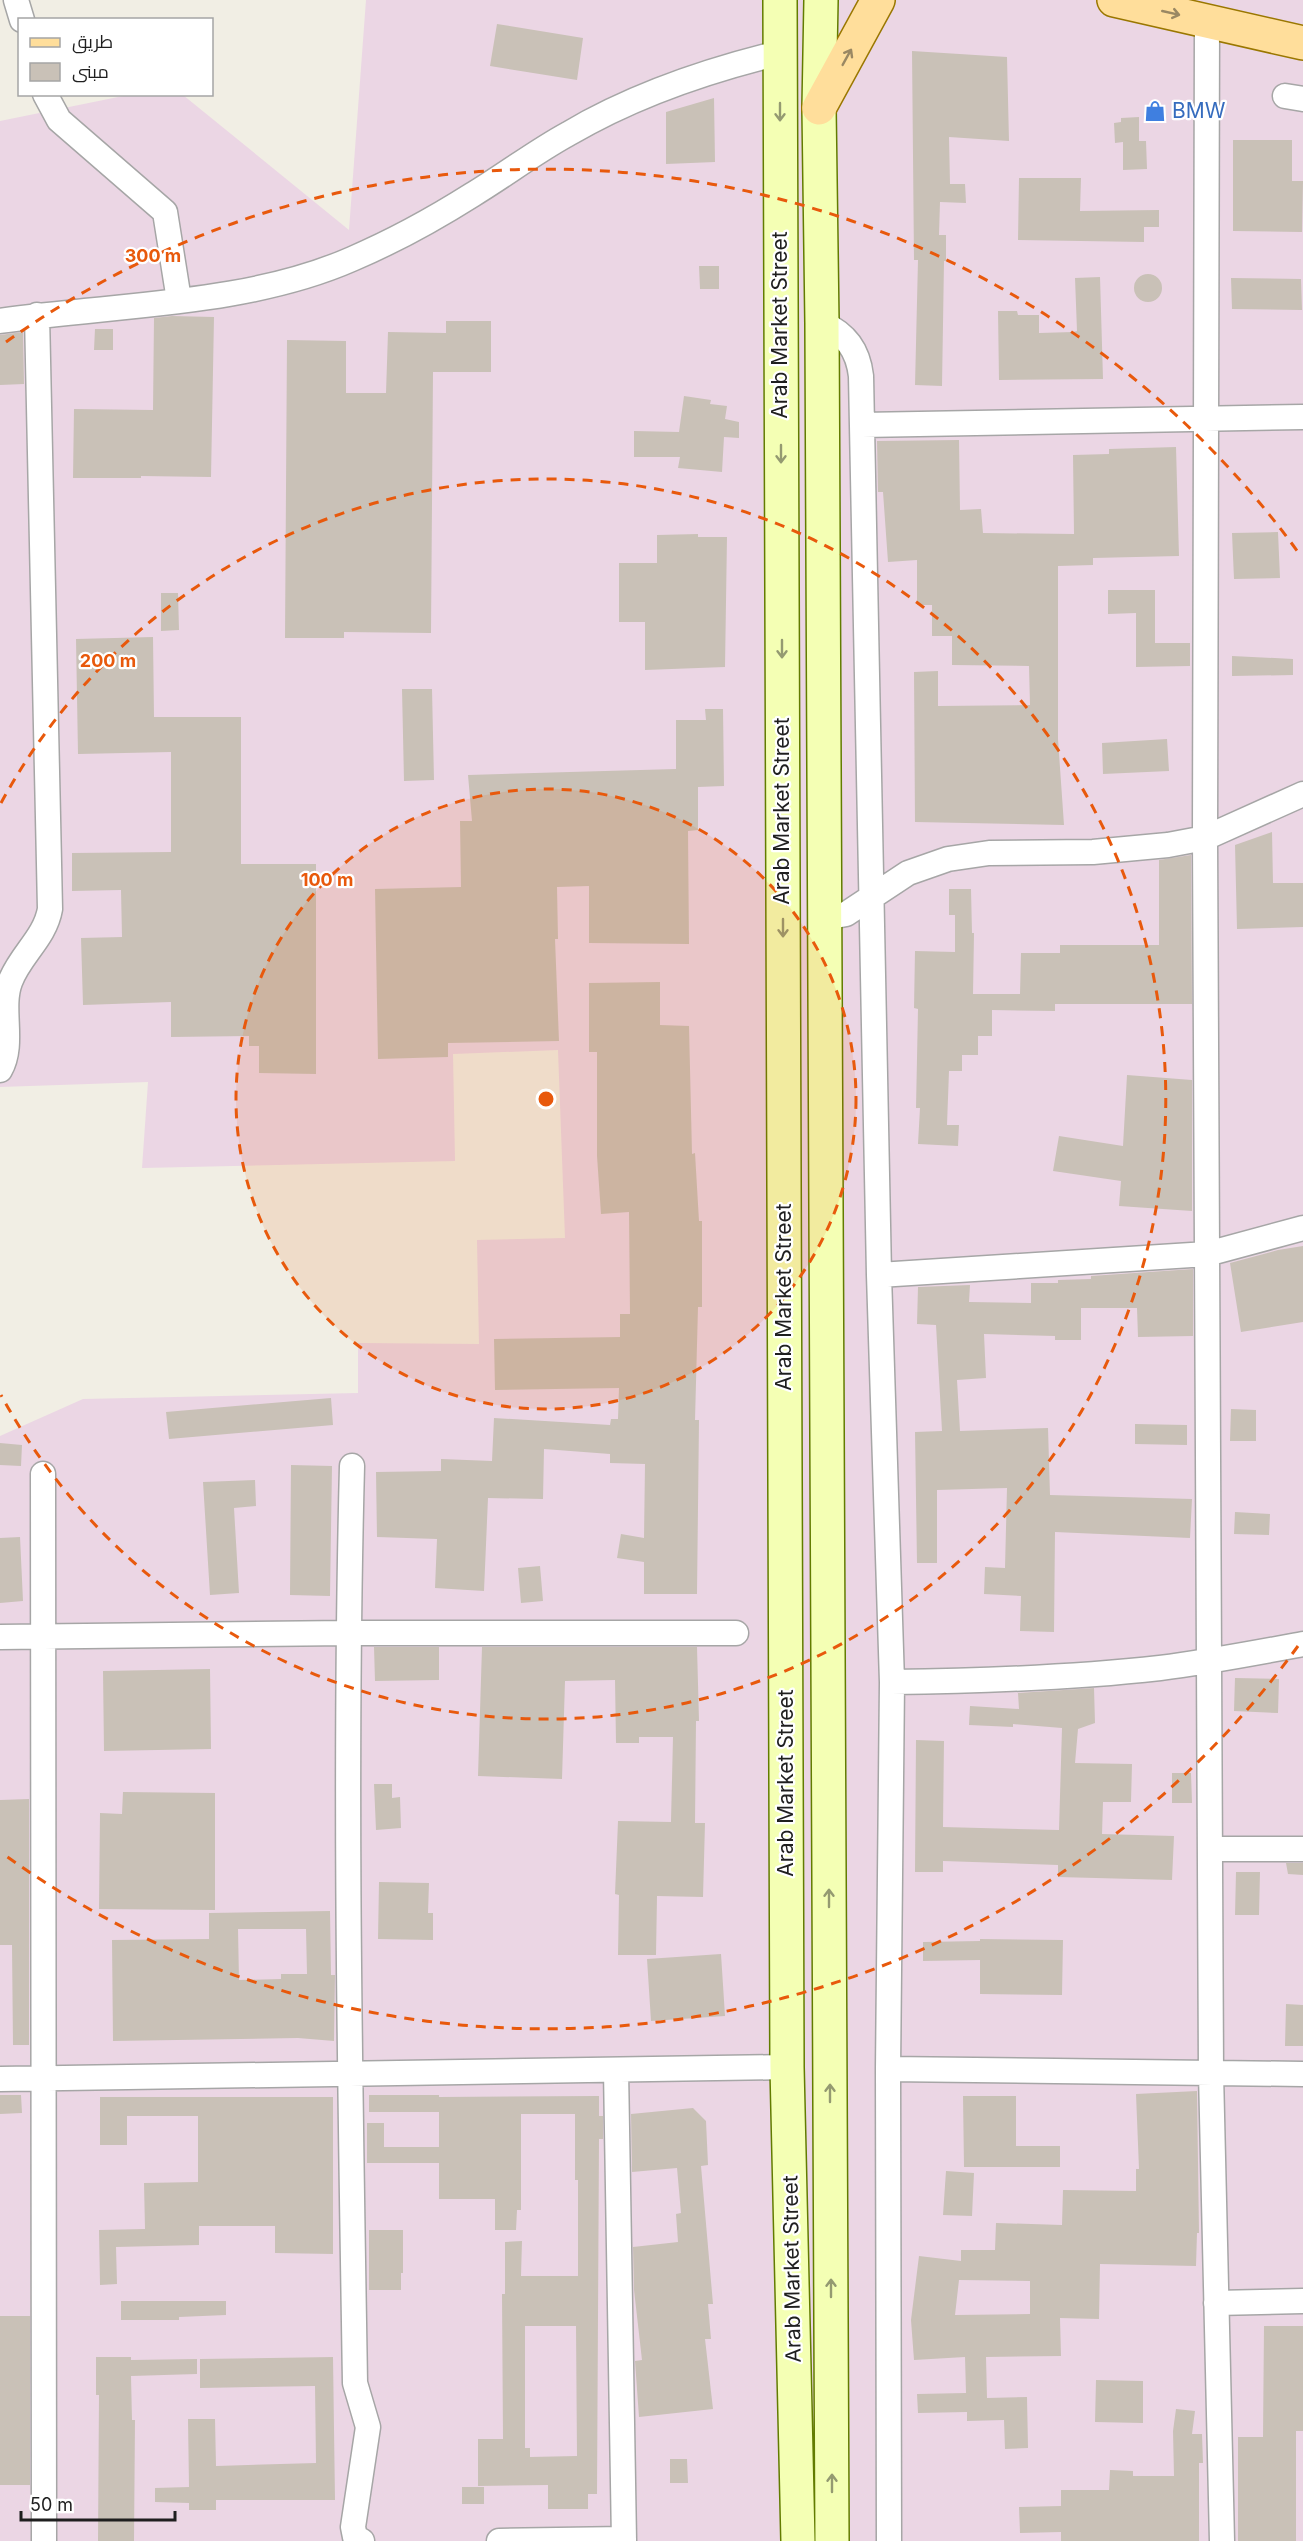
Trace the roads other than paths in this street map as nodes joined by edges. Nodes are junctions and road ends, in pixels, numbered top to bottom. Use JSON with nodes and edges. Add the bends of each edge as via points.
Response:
{"nodes":[{"id":1,"x":16,"y":0,"type":"edge"},
{"id":2,"x":780,"y":0,"type":"edge"},
{"id":3,"x":821,"y":0,"type":"edge"},
{"id":4,"x":878,"y":0,"type":"edge"},
{"id":5,"x":1114,"y":0,"type":"edge"},
{"id":6,"x":21,"y":18,"type":"edge"},
{"id":7,"x":1207,"y":21,"type":"junction"},
{"id":8,"x":1303,"y":43,"type":"edge"},
{"id":9,"x":779,"y":53,"type":"junction"},
{"id":10,"x":46,"y":96,"type":"edge"},
{"id":11,"x":819,"y":108,"type":"junction"},
{"id":12,"x":179,"y":300,"type":"junction"},
{"id":13,"x":37,"y":315,"type":"junction"},
{"id":14,"x":0,"y":321,"type":"edge"},
{"id":15,"x":822,"y":323,"type":"junction"},
{"id":16,"x":1303,"y":417,"type":"edge"},
{"id":17,"x":1205,"y":419,"type":"junction"},
{"id":18,"x":862,"y":425,"type":"junction"},
{"id":19,"x":1303,"y":794,"type":"edge"},
{"id":20,"x":1205,"y":838,"type":"junction"},
{"id":21,"x":873,"y":896,"type":"junction"},
{"id":22,"x":825,"y":918,"type":"junction"},
{"id":23,"x":0,"y":1070,"type":"edge"},
{"id":24,"x":1303,"y":1228,"type":"edge"},
{"id":25,"x":1207,"y":1254,"type":"junction"},
{"id":26,"x":879,"y":1275,"type":"junction"},
{"id":27,"x":352,"y":1466,"type":"dead end"},
{"id":28,"x":43,"y":1474,"type":"dead end"},
{"id":29,"x":348,"y":1633,"type":"junction"},
{"id":30,"x":736,"y":1633,"type":"dead end"},
{"id":31,"x":44,"y":1636,"type":"junction"},
{"id":32,"x":0,"y":1637,"type":"edge"},
{"id":33,"x":1303,"y":1644,"type":"edge"},
{"id":34,"x":1211,"y":1661,"type":"junction"},
{"id":35,"x":892,"y":1683,"type":"junction"},
{"id":36,"x":1212,"y":1849,"type":"junction"},
{"id":37,"x":1303,"y":1849,"type":"edge"},
{"id":38,"x":787,"y":2067,"type":"junction"},
{"id":39,"x":888,"y":2069,"type":"junction"},
{"id":40,"x":616,"y":2070,"type":"junction"},
{"id":41,"x":1211,"y":2073,"type":"junction"},
{"id":42,"x":350,"y":2074,"type":"junction"},
{"id":43,"x":1303,"y":2074,"type":"edge"},
{"id":44,"x":45,"y":2078,"type":"junction"},
{"id":45,"x":0,"y":2079,"type":"edge"},
{"id":46,"x":1303,"y":2301,"type":"edge"},
{"id":47,"x":1216,"y":2302,"type":"junction"},
{"id":48,"x":624,"y":2540,"type":"edge"},
{"id":49,"x":44,"y":2541,"type":"edge"},
{"id":50,"x":362,"y":2541,"type":"edge"},
{"id":51,"x":499,"y":2541,"type":"edge"},
{"id":52,"x":798,"y":2541,"type":"edge"},
{"id":53,"x":832,"y":2541,"type":"edge"},
{"id":54,"x":889,"y":2541,"type":"edge"},
{"id":55,"x":1222,"y":2541,"type":"edge"}],
"edges":[{"from":1,"to":6,"type":"street"},
{"from":2,"to":9,"type":"main road","name":"Arab Market Street"},
{"from":3,"to":11,"type":"main road"},
{"from":11,"to":4,"type":"main road","one_way":true},
{"from":5,"to":7,"type":"main road","one_way":true},
{"from":7,"to":8,"type":"main road"},
{"from":7,"to":17,"type":"street"},
{"from":9,"to":12,"type":"street","via":[[693,77],[609,112],[530,156],[433,218],[350,260],[272,284]]},
{"from":9,"to":38,"type":"main road","name":"Arab Market Street","one_way":true},
{"from":10,"to":12,"type":"street","via":[[59,120],[165,212]]},
{"from":11,"to":15,"type":"main road"},
{"from":12,"to":13,"type":"street"},
{"from":13,"to":14,"type":"street"},
{"from":13,"to":23,"type":"street","via":[[50,909],[48,922],[8,985],[6,1051]]},
{"from":15,"to":18,"type":"street","via":[[842,335],[856,354],[861,376]]},
{"from":15,"to":22,"type":"main road"},
{"from":16,"to":17,"type":"street"},
{"from":17,"to":18,"type":"street"},
{"from":17,"to":20,"type":"street"},
{"from":18,"to":21,"type":"street"},
{"from":19,"to":20,"type":"street"},
{"from":20,"to":21,"type":"street","via":[[1131,850],[968,855],[918,869]]},
{"from":20,"to":25,"type":"street"},
{"from":21,"to":22,"type":"street","via":[[846,914]]},
{"from":21,"to":26,"type":"street"},
{"from":53,"to":22,"type":"main road","one_way":true},
{"from":24,"to":25,"type":"street"},
{"from":25,"to":26,"type":"street"},
{"from":25,"to":34,"type":"street"},
{"from":26,"to":35,"type":"street"},
{"from":27,"to":29,"type":"street"},
{"from":28,"to":31,"type":"street"},
{"from":29,"to":30,"type":"street"},
{"from":29,"to":31,"type":"street"},
{"from":29,"to":42,"type":"street"},
{"from":31,"to":32,"type":"street"},
{"from":31,"to":44,"type":"street"},
{"from":33,"to":34,"type":"street"},
{"from":34,"to":35,"type":"street","via":[[1036,1678]]},
{"from":34,"to":36,"type":"street"},
{"from":35,"to":39,"type":"street"},
{"from":36,"to":37,"type":"street"},
{"from":36,"to":41,"type":"street"},
{"from":38,"to":40,"type":"street"},
{"from":38,"to":52,"type":"main road","name":"Arab Market Street"},
{"from":39,"to":41,"type":"street"},
{"from":39,"to":54,"type":"street"},
{"from":40,"to":42,"type":"street"},
{"from":40,"to":48,"type":"street"},
{"from":41,"to":43,"type":"street"},
{"from":41,"to":47,"type":"street"},
{"from":42,"to":44,"type":"street"},
{"from":42,"to":50,"type":"street","via":[[355,2383],[368,2427],[353,2527]]},
{"from":44,"to":45,"type":"street"},
{"from":44,"to":49,"type":"street"},
{"from":46,"to":47,"type":"street"},
{"from":47,"to":55,"type":"street"},
{"from":48,"to":51,"type":"street"}]}
